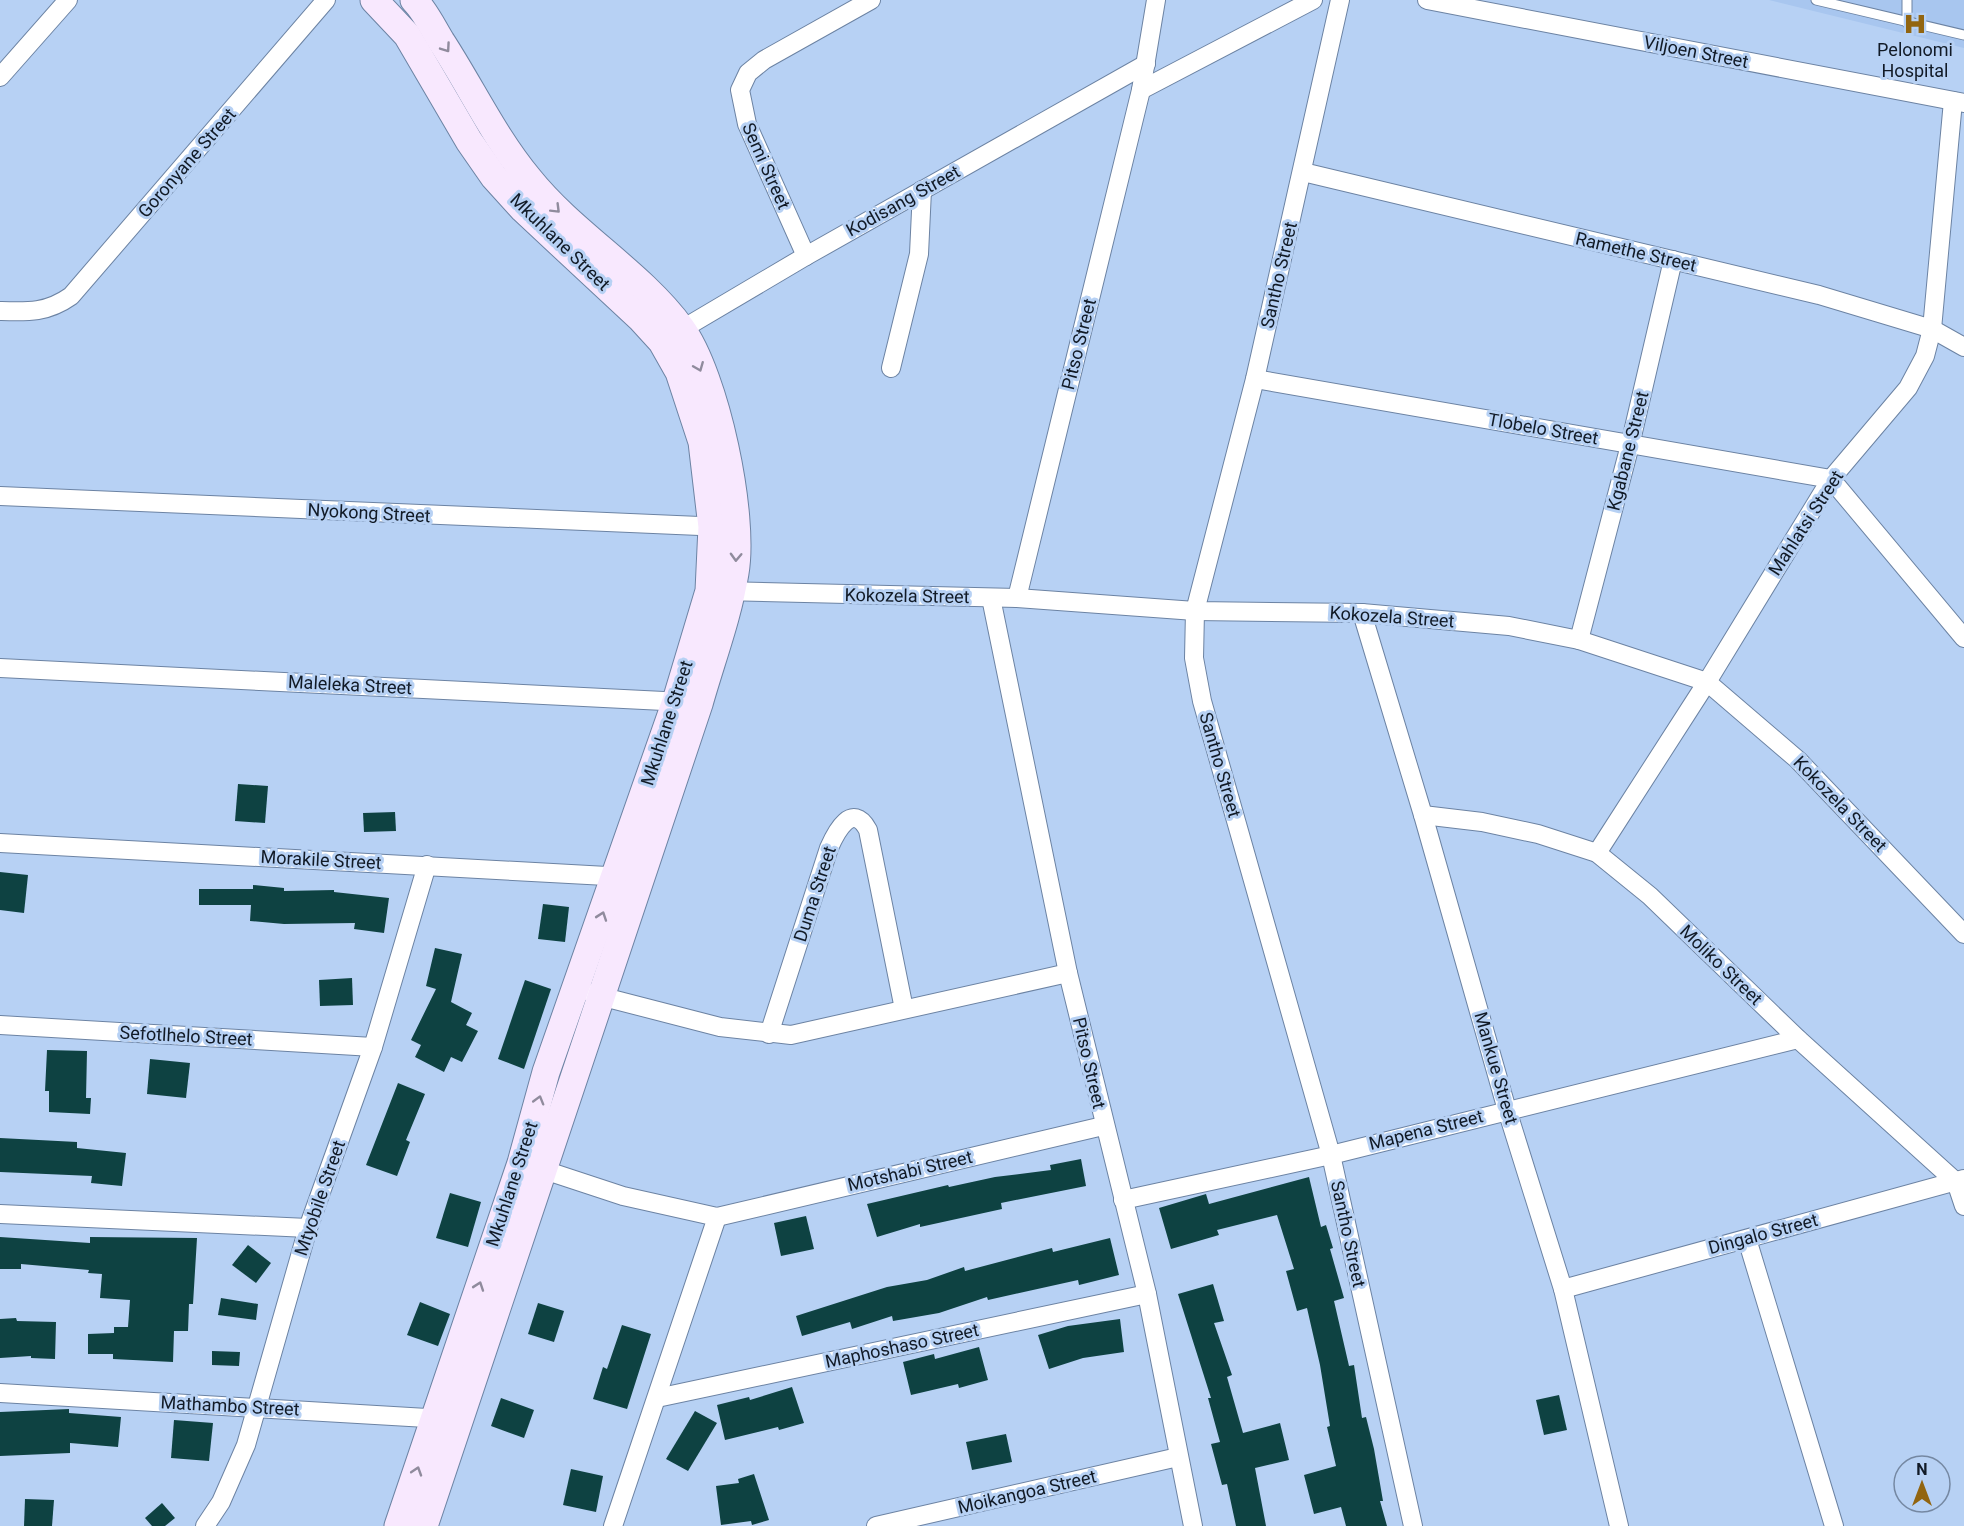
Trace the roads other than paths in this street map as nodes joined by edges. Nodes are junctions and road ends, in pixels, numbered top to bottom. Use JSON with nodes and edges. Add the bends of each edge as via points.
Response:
{"nodes":[{"id":1,"x":68,"y":0,"type":"edge"},
{"id":2,"x":326,"y":0,"type":"edge"},
{"id":3,"x":374,"y":0,"type":"edge"},
{"id":4,"x":414,"y":0,"type":"edge"},
{"id":5,"x":871,"y":0,"type":"edge"},
{"id":6,"x":1156,"y":0,"type":"edge"},
{"id":7,"x":1312,"y":0,"type":"edge"},
{"id":8,"x":1340,"y":0,"type":"edge"},
{"id":9,"x":1427,"y":0,"type":"edge"},
{"id":10,"x":1816,"y":0,"type":"edge"},
{"id":11,"x":1908,"y":0,"type":"edge"},
{"id":12,"x":1907,"y":23,"type":"junction"},
{"id":13,"x":1964,"y":35,"type":"edge"},
{"id":14,"x":1146,"y":64,"type":"junction"},
{"id":15,"x":0,"y":77,"type":"edge"},
{"id":16,"x":1142,"y":90,"type":"junction"},
{"id":17,"x":1958,"y":102,"type":"edge"},
{"id":18,"x":1303,"y":172,"type":"junction"},
{"id":19,"x":922,"y":190,"type":"junction"},
{"id":20,"x":806,"y":256,"type":"junction"},
{"id":21,"x":1673,"y":261,"type":"junction"},
{"id":22,"x":0,"y":311,"type":"edge"},
{"id":23,"x":1932,"y":329,"type":"junction"},
{"id":24,"x":672,"y":335,"type":"junction"},
{"id":25,"x":1964,"y":347,"type":"edge"},
{"id":26,"x":891,"y":368,"type":"dead end"},
{"id":27,"x":1255,"y":379,"type":"junction"},
{"id":28,"x":1630,"y":445,"type":"junction"},
{"id":29,"x":1831,"y":479,"type":"junction"},
{"id":30,"x":0,"y":496,"type":"edge"},
{"id":31,"x":724,"y":527,"type":"junction"},
{"id":32,"x":720,"y":591,"type":"junction"},
{"id":33,"x":991,"y":598,"type":"junction"},
{"id":34,"x":1017,"y":598,"type":"junction"},
{"id":35,"x":1195,"y":611,"type":"junction"},
{"id":36,"x":1362,"y":613,"type":"junction"},
{"id":37,"x":1964,"y":638,"type":"edge"},
{"id":38,"x":1579,"y":640,"type":"junction"},
{"id":39,"x":0,"y":668,"type":"edge"},
{"id":40,"x":1707,"y":682,"type":"junction"},
{"id":41,"x":687,"y":703,"type":"junction"},
{"id":42,"x":1424,"y":815,"type":"junction"},
{"id":43,"x":0,"y":843,"type":"edge"},
{"id":44,"x":1597,"y":853,"type":"junction"},
{"id":45,"x":427,"y":866,"type":"junction"},
{"id":46,"x":629,"y":877,"type":"junction"},
{"id":47,"x":1964,"y":934,"type":"edge"},
{"id":48,"x":1068,"y":973,"type":"junction"},
{"id":49,"x":576,"y":989,"type":"junction"},
{"id":50,"x":602,"y":998,"type":"junction"},
{"id":51,"x":904,"y":1009,"type":"junction"},
{"id":52,"x":0,"y":1025,"type":"edge"},
{"id":53,"x":769,"y":1034,"type":"junction"},
{"id":54,"x":1798,"y":1039,"type":"junction"},
{"id":55,"x":373,"y":1047,"type":"junction"},
{"id":56,"x":1507,"y":1110,"type":"junction"},
{"id":57,"x":1103,"y":1126,"type":"junction"},
{"id":58,"x":1331,"y":1155,"type":"junction"},
{"id":59,"x":533,"y":1167,"type":"junction"},
{"id":60,"x":1960,"y":1180,"type":"edge"},
{"id":61,"x":1123,"y":1200,"type":"junction"},
{"id":62,"x":1964,"y":1206,"type":"edge"},
{"id":63,"x":0,"y":1214,"type":"edge"},
{"id":64,"x":717,"y":1217,"type":"junction"},
{"id":65,"x":308,"y":1228,"type":"junction"},
{"id":66,"x":1747,"y":1239,"type":"junction"},
{"id":67,"x":1563,"y":1289,"type":"junction"},
{"id":68,"x":1147,"y":1294,"type":"junction"},
{"id":69,"x":0,"y":1393,"type":"edge"},
{"id":70,"x":657,"y":1398,"type":"junction"},
{"id":71,"x":257,"y":1407,"type":"junction"},
{"id":72,"x":433,"y":1419,"type":"junction"},
{"id":73,"x":461,"y":1420,"type":"junction"},
{"id":74,"x":1179,"y":1457,"type":"junction"},
{"id":75,"x":205,"y":1526,"type":"edge"},
{"id":76,"x":398,"y":1526,"type":"edge"},
{"id":77,"x":424,"y":1526,"type":"edge"},
{"id":78,"x":613,"y":1526,"type":"edge"},
{"id":79,"x":876,"y":1526,"type":"edge"},
{"id":80,"x":1193,"y":1526,"type":"edge"},
{"id":81,"x":1413,"y":1526,"type":"edge"},
{"id":82,"x":1619,"y":1526,"type":"edge"},
{"id":83,"x":1834,"y":1526,"type":"edge"}],
"edges":[{"from":1,"to":15,"type":"street"},
{"from":2,"to":22,"type":"street","name":"Goronyane Street","via":[[93,272],[63,301],[37,312]]},
{"from":3,"to":24,"type":"street","name":"Mkuhlane Street","via":[[407,35],[494,177],[523,209],[642,319]]},
{"from":4,"to":24,"type":"street","name":"Mkuhlane Street","one_way":true,"via":[[501,141],[538,190],[644,287]]},
{"from":5,"to":20,"type":"street","name":"Semi Street","via":[[764,60],[748,73],[740,90],[747,124]]},
{"from":6,"to":14,"type":"street","name":"Pitso Street"},
{"from":7,"to":16,"type":"street"},
{"from":8,"to":18,"type":"street","name":"Santho Street"},
{"from":9,"to":17,"type":"street","name":"Viljoen Street"},
{"from":10,"to":12,"type":"lane"},
{"from":11,"to":12,"type":"lane"},
{"from":12,"to":13,"type":"lane"},
{"from":14,"to":16,"type":"street","name":"Pitso Street"},
{"from":14,"to":19,"type":"street","name":"Kodisang Street"},
{"from":16,"to":34,"type":"street","name":"Pitso Street"},
{"from":17,"to":23,"type":"street","name":"Mahlatsi Street"},
{"from":18,"to":21,"type":"street","name":"Ramethe Street"},
{"from":18,"to":27,"type":"street","name":"Santho Street"},
{"from":19,"to":20,"type":"street","name":"Kodisang Street"},
{"from":19,"to":26,"type":"street","via":[[919,254]]},
{"from":20,"to":24,"type":"street","name":"Kodisang Street"},
{"from":21,"to":23,"type":"street","name":"Ramethe Street","via":[[1819,295]]},
{"from":21,"to":28,"type":"street","name":"Kgabane Street"},
{"from":23,"to":25,"type":"street","name":"Ramethe Street"},
{"from":23,"to":29,"type":"street","name":"Mahlatsi Street","via":[[1925,356],[1908,388]]},
{"from":24,"to":31,"type":"street","name":"Mkuhlane Street"},
{"from":27,"to":28,"type":"street","name":"Tlobelo Street"},
{"from":27,"to":35,"type":"street","name":"Santho Street"},
{"from":28,"to":29,"type":"street","name":"Tlobelo Street"},
{"from":28,"to":38,"type":"street","name":"Kgabane Street"},
{"from":29,"to":37,"type":"street"},
{"from":29,"to":40,"type":"street","name":"Mahlatsi Street"},
{"from":30,"to":31,"type":"street","name":"Nyokong Street"},
{"from":31,"to":32,"type":"street","name":"Mkuhlane Street"},
{"from":32,"to":33,"type":"street","name":"Kokozela Street"},
{"from":32,"to":41,"type":"street","name":"Mkuhlane Street"},
{"from":33,"to":34,"type":"street","name":"Kokozela Street"},
{"from":33,"to":48,"type":"street","name":"Pitso Street"},
{"from":34,"to":35,"type":"street","name":"Kokozela Street"},
{"from":35,"to":36,"type":"street","name":"Kokozela Street"},
{"from":35,"to":58,"type":"street","name":"Santho Street","via":[[1194,658],[1202,701]]},
{"from":36,"to":38,"type":"street","name":"Kokozela Street","via":[[1509,626]]},
{"from":36,"to":42,"type":"street","name":"Mankue Street"},
{"from":38,"to":40,"type":"street","name":"Kokozela Street"},
{"from":39,"to":41,"type":"street","name":"Maleleka Street"},
{"from":40,"to":44,"type":"street","name":"Mahlatsi Street"},
{"from":40,"to":47,"type":"street","name":"Kokozela Street","via":[[1798,760]]},
{"from":41,"to":46,"type":"street","name":"Mkuhlane Street"},
{"from":42,"to":44,"type":"street","name":"Moliko Street","via":[[1516,829]]},
{"from":42,"to":56,"type":"street","name":"Mankue Street"},
{"from":43,"to":45,"type":"street","name":"Morakile Street"},
{"from":44,"to":54,"type":"street","name":"Moliko Street","via":[[1650,896]]},
{"from":45,"to":46,"type":"street","name":"Morakile Street"},
{"from":45,"to":55,"type":"street","name":"Mtyobile Street"},
{"from":49,"to":46,"type":"street","name":"Mkuhlane Street","one_way":true},
{"from":46,"to":50,"type":"street","name":"Mkuhlane Street"},
{"from":48,"to":51,"type":"street"},
{"from":48,"to":57,"type":"street","name":"Pitso Street"},
{"from":49,"to":50,"type":"street"},
{"from":59,"to":49,"type":"street","name":"Mkuhlane Street","one_way":true,"via":[[546,1072]]},
{"from":50,"to":53,"type":"street","via":[[720,1027]]},
{"from":50,"to":59,"type":"street","name":"Mkuhlane Street"},
{"from":51,"to":53,"type":"street","via":[[800,1033]]},
{"from":51,"to":53,"type":"street","name":"Duma Street","via":[[868,830],[856,818],[837,829],[829,848]]},
{"from":52,"to":55,"type":"street","name":"Sefotlhelo Street"},
{"from":54,"to":56,"type":"street","name":"Mapena Street"},
{"from":54,"to":60,"type":"street","name":"Moliko Street"},
{"from":55,"to":65,"type":"street","name":"Mtyobile Street"},
{"from":56,"to":58,"type":"street","name":"Mapena Street"},
{"from":56,"to":67,"type":"street","name":"Mankue Street"},
{"from":57,"to":61,"type":"street","name":"Pitso Street"},
{"from":57,"to":64,"type":"street","name":"Motshabi Street"},
{"from":58,"to":61,"type":"street","name":"Mapena Street"},
{"from":58,"to":81,"type":"street","name":"Santho Street"},
{"from":59,"to":64,"type":"street","name":"Motshabi Street","via":[[623,1196]]},
{"from":72,"to":59,"type":"street","name":"Mkuhlane Street","one_way":true},
{"from":59,"to":73,"type":"street","name":"Mkuhlane Street"},
{"from":60,"to":62,"type":"street","name":"Moliko Street"},
{"from":60,"to":66,"type":"street","name":"Dingalo Street"},
{"from":61,"to":68,"type":"street","name":"Pitso Street"},
{"from":63,"to":65,"type":"street"},
{"from":64,"to":70,"type":"street"},
{"from":65,"to":71,"type":"street","name":"Mtyobile Street"},
{"from":66,"to":67,"type":"street","name":"Dingalo Street"},
{"from":66,"to":83,"type":"street"},
{"from":67,"to":82,"type":"street","name":"Mankue Street"},
{"from":68,"to":70,"type":"street","name":"Maphoshaso Street"},
{"from":68,"to":74,"type":"street","name":"Pitso Street"},
{"from":69,"to":71,"type":"street","name":"Mathambo Street"},
{"from":70,"to":78,"type":"street"},
{"from":71,"to":72,"type":"street","name":"Mathambo Street"},
{"from":71,"to":75,"type":"street","name":"Mtyobile Street","via":[[246,1445],[221,1502]]},
{"from":72,"to":73,"type":"street","name":"Mathambo Street"},
{"from":76,"to":72,"type":"street","name":"Mkuhlane Street","one_way":true},
{"from":73,"to":77,"type":"street","name":"Mkuhlane Street"},
{"from":74,"to":79,"type":"street","name":"Moikangoa Street"},
{"from":74,"to":80,"type":"street","name":"Pitso Street"}]}
